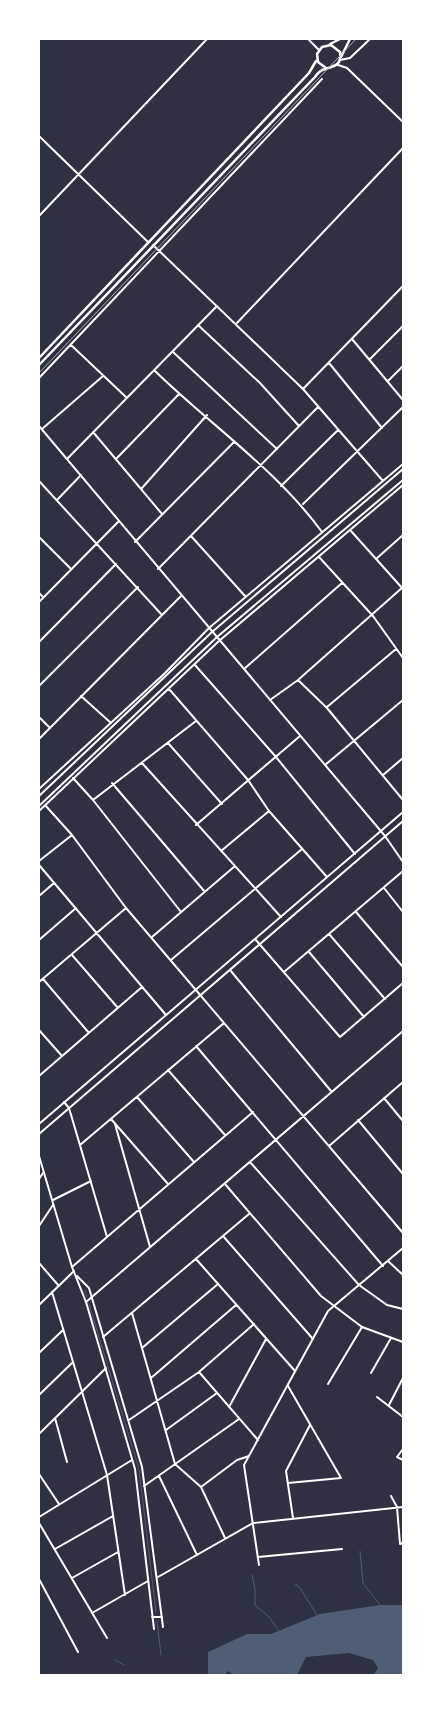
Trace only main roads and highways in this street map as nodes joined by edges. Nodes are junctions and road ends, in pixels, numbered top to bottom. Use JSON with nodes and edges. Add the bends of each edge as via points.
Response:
{"nodes":[{"id":1,"x":340,"y":39,"type":"edge"},
{"id":2,"x":350,"y":39,"type":"edge"},
{"id":3,"x":329,"y":45,"type":"junction"},
{"id":4,"x":317,"y":59,"type":"junction"},
{"id":5,"x":340,"y":59,"type":"junction"},
{"id":6,"x":326,"y":68,"type":"junction"},
{"id":7,"x":39,"y":358,"type":"edge"},
{"id":8,"x":39,"y":365,"type":"edge"}],
"edges":[{"from":1,"to":3,"type":"highway"},
{"from":2,"to":5,"type":"highway"},
{"from":3,"to":4,"type":"highway","via":[[319,50]]},
{"from":3,"to":5,"type":"highway","via":[[337,48]]},
{"from":4,"to":6,"type":"highway"},
{"from":4,"to":7,"type":"highway","via":[[309,73]]},
{"from":5,"to":6,"type":"highway","via":[[337,65]]},
{"from":6,"to":8,"type":"highway"}]}
